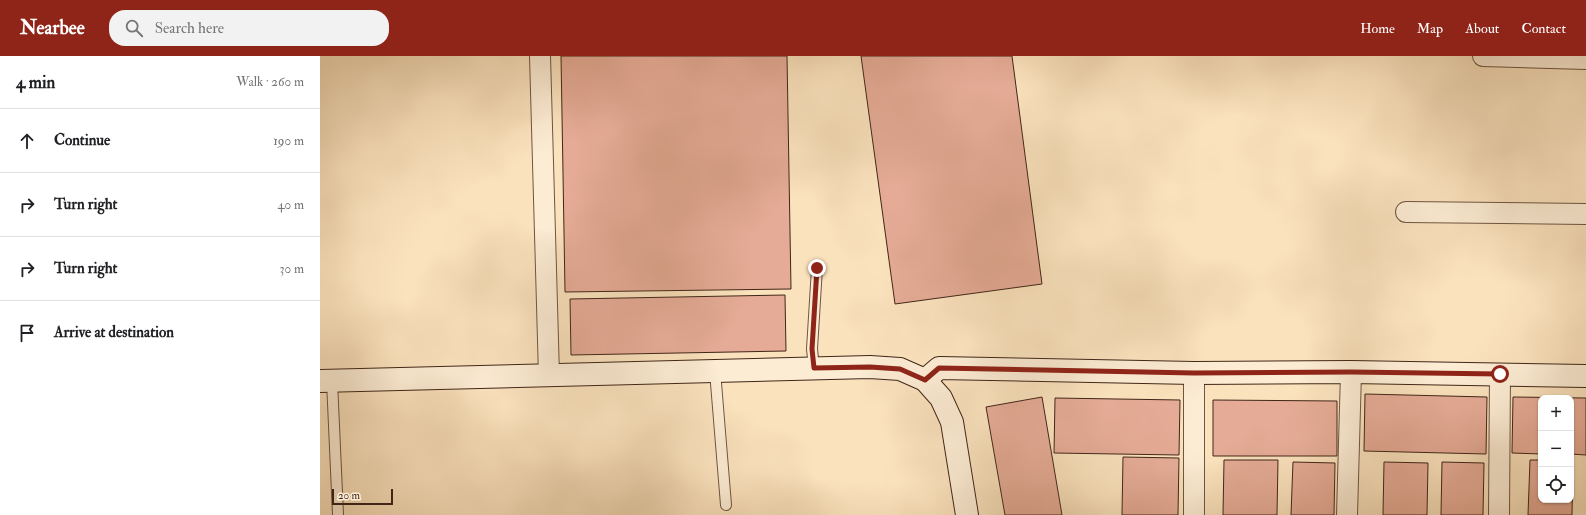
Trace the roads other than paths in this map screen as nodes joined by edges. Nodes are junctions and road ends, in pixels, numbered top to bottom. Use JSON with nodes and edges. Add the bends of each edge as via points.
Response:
{"nodes":[{"id":1,"x":540,"y":56,"type":"edge"},
{"id":2,"x":1483,"y":56,"type":"edge"},
{"id":3,"x":1586,"y":59,"type":"edge"},
{"id":4,"x":1406,"y":212,"type":"dead end"},
{"id":5,"x":1586,"y":214,"type":"edge"},
{"id":6,"x":817,"y":268,"type":"dead end"},
{"id":7,"x":814,"y":368,"type":"junction"},
{"id":8,"x":715,"y":371,"type":"junction"},
{"id":9,"x":1351,"y":372,"type":"junction"},
{"id":10,"x":1194,"y":373,"type":"junction"},
{"id":11,"x":1500,"y":374,"type":"junction"},
{"id":12,"x":549,"y":376,"type":"junction"},
{"id":13,"x":1586,"y":376,"type":"edge"},
{"id":14,"x":925,"y":380,"type":"junction"},
{"id":15,"x":326,"y":381,"type":"edge"},
{"id":16,"x":726,"y":504,"type":"dead end"},
{"id":17,"x":338,"y":515,"type":"edge"},
{"id":18,"x":967,"y":515,"type":"edge"},
{"id":19,"x":1194,"y":515,"type":"edge"},
{"id":20,"x":1347,"y":515,"type":"edge"},
{"id":21,"x":1499,"y":515,"type":"edge"}],
"edges":[{"from":1,"to":12,"type":"street"},
{"from":2,"to":3,"type":"street"},
{"from":4,"to":5,"type":"street"},
{"from":6,"to":7,"type":"lane","via":[[812,349]]},
{"from":7,"to":8,"type":"street"},
{"from":7,"to":14,"type":"street","via":[[900,369]]},
{"from":8,"to":12,"type":"street"},
{"from":8,"to":16,"type":"lane"},
{"from":9,"to":10,"type":"street"},
{"from":9,"to":11,"type":"street"},
{"from":9,"to":20,"type":"street"},
{"from":10,"to":14,"type":"street","via":[[939,368]]},
{"from":10,"to":19,"type":"street"},
{"from":11,"to":13,"type":"street"},
{"from":11,"to":21,"type":"street"},
{"from":12,"to":15,"type":"street"},
{"from":14,"to":18,"type":"street","via":[[941,398],[952,422]]},
{"from":15,"to":17,"type":"lane"}]}
